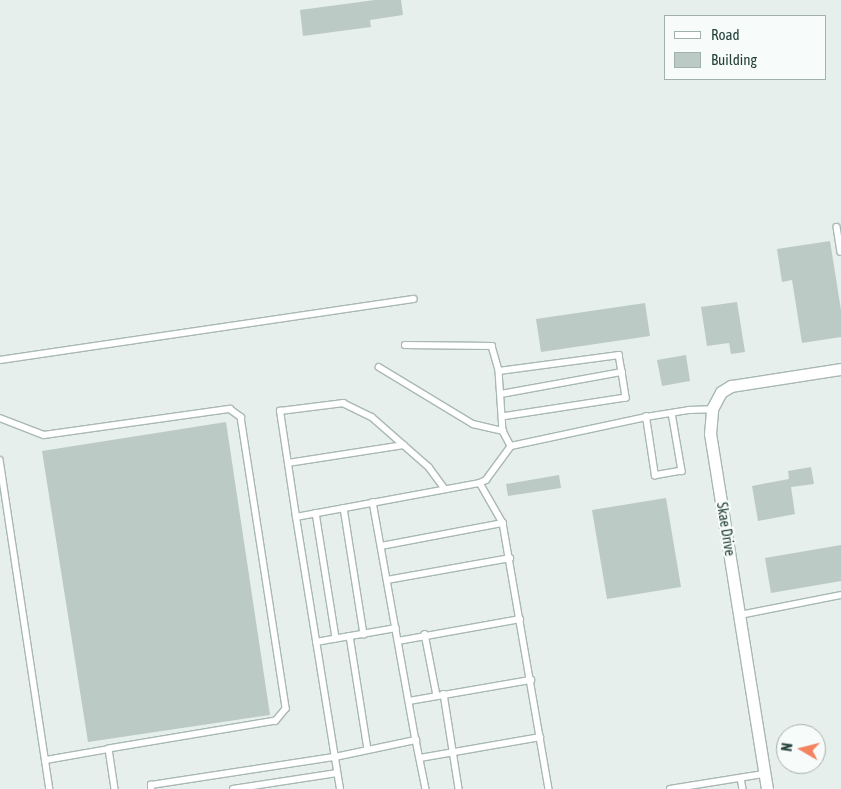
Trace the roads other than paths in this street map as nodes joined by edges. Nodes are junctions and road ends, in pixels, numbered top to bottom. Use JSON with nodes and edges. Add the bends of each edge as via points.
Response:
{"nodes":[{"id":1,"x":837,"y":227,"type":"dead end"},
{"id":2,"x":841,"y":252,"type":"edge"},
{"id":3,"x":414,"y":299,"type":"dead end"},
{"id":4,"x":405,"y":345,"type":"dead end"},
{"id":5,"x":0,"y":360,"type":"edge"},
{"id":6,"x":379,"y":367,"type":"dead end"},
{"id":7,"x":841,"y":369,"type":"edge"},
{"id":8,"x":499,"y":370,"type":"junction"},
{"id":9,"x":622,"y":372,"type":"junction"},
{"id":10,"x":501,"y":394,"type":"junction"},
{"id":11,"x":712,"y":408,"type":"junction"},
{"id":12,"x":672,"y":413,"type":"junction"},
{"id":13,"x":502,"y":417,"type":"junction"},
{"id":14,"x":646,"y":417,"type":"junction"},
{"id":15,"x":0,"y":418,"type":"edge"},
{"id":16,"x":503,"y":431,"type":"junction"},
{"id":17,"x":404,"y":445,"type":"junction"},
{"id":18,"x":512,"y":446,"type":"junction"},
{"id":19,"x":0,"y":460,"type":"edge"},
{"id":20,"x":288,"y":463,"type":"junction"},
{"id":21,"x":480,"y":482,"type":"junction"},
{"id":22,"x":444,"y":488,"type":"junction"},
{"id":23,"x":373,"y":502,"type":"junction"},
{"id":24,"x":344,"y":508,"type":"junction"},
{"id":25,"x":316,"y":513,"type":"junction"},
{"id":26,"x":296,"y":517,"type":"junction"},
{"id":27,"x":503,"y":523,"type":"junction"},
{"id":28,"x":381,"y":546,"type":"junction"},
{"id":29,"x":510,"y":558,"type":"junction"},
{"id":30,"x":387,"y":580,"type":"junction"},
{"id":31,"x":841,"y":595,"type":"edge"},
{"id":32,"x":740,"y":615,"type":"junction"},
{"id":33,"x":520,"y":618,"type":"junction"},
{"id":34,"x":396,"y":628,"type":"junction"},
{"id":35,"x":364,"y":634,"type":"junction"},
{"id":36,"x":425,"y":634,"type":"junction"},
{"id":37,"x":350,"y":636,"type":"junction"},
{"id":38,"x":336,"y":638,"type":"junction"},
{"id":39,"x":398,"y":640,"type":"junction"},
{"id":40,"x":316,"y":642,"type":"junction"},
{"id":41,"x":530,"y":680,"type":"junction"},
{"id":42,"x":444,"y":694,"type":"junction"},
{"id":43,"x":437,"y":696,"type":"junction"},
{"id":44,"x":409,"y":701,"type":"junction"},
{"id":45,"x":540,"y":736,"type":"junction"},
{"id":46,"x":416,"y":740,"type":"junction"},
{"id":47,"x":109,"y":749,"type":"junction"},
{"id":48,"x":368,"y":750,"type":"junction"},
{"id":49,"x":453,"y":753,"type":"junction"},
{"id":50,"x":335,"y":757,"type":"junction"},
{"id":51,"x":420,"y":758,"type":"junction"},
{"id":52,"x":46,"y":760,"type":"junction"},
{"id":53,"x":337,"y":773,"type":"junction"},
{"id":54,"x":765,"y":774,"type":"junction"},
{"id":55,"x":741,"y":778,"type":"junction"},
{"id":56,"x":50,"y":789,"type":"edge"},
{"id":57,"x":115,"y":789,"type":"edge"},
{"id":58,"x":151,"y":789,"type":"edge"},
{"id":59,"x":233,"y":789,"type":"edge"},
{"id":60,"x":340,"y":789,"type":"edge"},
{"id":61,"x":426,"y":789,"type":"edge"},
{"id":62,"x":459,"y":789,"type":"edge"},
{"id":63,"x":549,"y":789,"type":"edge"},
{"id":64,"x":670,"y":789,"type":"edge"},
{"id":65,"x":743,"y":789,"type":"edge"},
{"id":66,"x":767,"y":789,"type":"edge"}],
"edges":[{"from":1,"to":2,"type":"lane"},
{"from":3,"to":5,"type":"lane"},
{"from":4,"to":8,"type":"lane","via":[[492,346]]},
{"from":6,"to":16,"type":"lane","via":[[473,424]]},
{"from":7,"to":11,"type":"street","via":[[731,386],[721,392]]},
{"from":8,"to":9,"type":"lane","via":[[619,355]]},
{"from":8,"to":10,"type":"lane"},
{"from":9,"to":10,"type":"lane"},
{"from":9,"to":13,"type":"lane","via":[[626,398]]},
{"from":10,"to":13,"type":"lane"},
{"from":11,"to":12,"type":"lane"},
{"from":11,"to":32,"type":"street","name":"Skae Drive","via":[[710,434]]},
{"from":12,"to":14,"type":"lane"},
{"from":12,"to":14,"type":"lane","via":[[682,471],[655,476]]},
{"from":13,"to":16,"type":"lane"},
{"from":14,"to":18,"type":"lane"},
{"from":15,"to":47,"type":"lane","via":[[44,435],[230,409],[241,417],[286,709],[276,721]]},
{"from":16,"to":18,"type":"lane"},
{"from":17,"to":20,"type":"lane"},
{"from":17,"to":20,"type":"lane","via":[[372,417],[343,403],[280,411]]},
{"from":17,"to":22,"type":"lane","via":[[429,467]]},
{"from":18,"to":21,"type":"lane","via":[[486,480]]},
{"from":19,"to":52,"type":"lane"},
{"from":20,"to":26,"type":"lane"},
{"from":21,"to":22,"type":"lane"},
{"from":21,"to":27,"type":"lane"},
{"from":22,"to":23,"type":"lane"},
{"from":23,"to":24,"type":"lane"},
{"from":23,"to":28,"type":"lane"},
{"from":24,"to":25,"type":"lane"},
{"from":24,"to":35,"type":"lane"},
{"from":25,"to":26,"type":"lane"},
{"from":25,"to":38,"type":"lane"},
{"from":26,"to":40,"type":"lane"},
{"from":27,"to":28,"type":"lane"},
{"from":27,"to":29,"type":"lane"},
{"from":28,"to":30,"type":"lane"},
{"from":29,"to":30,"type":"lane"},
{"from":29,"to":33,"type":"lane"},
{"from":30,"to":34,"type":"lane"},
{"from":31,"to":32,"type":"lane"},
{"from":32,"to":54,"type":"street","name":"Skae Drive"},
{"from":33,"to":36,"type":"lane"},
{"from":33,"to":41,"type":"lane"},
{"from":34,"to":35,"type":"lane"},
{"from":34,"to":39,"type":"lane"},
{"from":35,"to":37,"type":"lane"},
{"from":36,"to":39,"type":"lane"},
{"from":36,"to":43,"type":"lane"},
{"from":37,"to":38,"type":"lane"},
{"from":37,"to":48,"type":"lane"},
{"from":38,"to":40,"type":"lane"},
{"from":39,"to":44,"type":"lane"},
{"from":40,"to":50,"type":"lane"},
{"from":41,"to":42,"type":"lane"},
{"from":41,"to":45,"type":"lane"},
{"from":42,"to":43,"type":"lane"},
{"from":42,"to":49,"type":"lane"},
{"from":43,"to":44,"type":"lane"},
{"from":44,"to":46,"type":"lane"},
{"from":45,"to":49,"type":"lane"},
{"from":45,"to":63,"type":"lane"},
{"from":46,"to":48,"type":"lane"},
{"from":46,"to":51,"type":"lane"},
{"from":47,"to":52,"type":"lane"},
{"from":47,"to":57,"type":"lane"},
{"from":48,"to":50,"type":"lane"},
{"from":49,"to":51,"type":"lane"},
{"from":49,"to":62,"type":"lane"},
{"from":50,"to":53,"type":"lane"},
{"from":50,"to":58,"type":"lane","via":[[150,786]]},
{"from":51,"to":61,"type":"lane"},
{"from":52,"to":56,"type":"lane"},
{"from":53,"to":59,"type":"lane"},
{"from":53,"to":60,"type":"lane"},
{"from":54,"to":55,"type":"lane"},
{"from":54,"to":66,"type":"street","name":"Skae Drive"},
{"from":55,"to":64,"type":"lane"},
{"from":55,"to":65,"type":"lane"}]}
